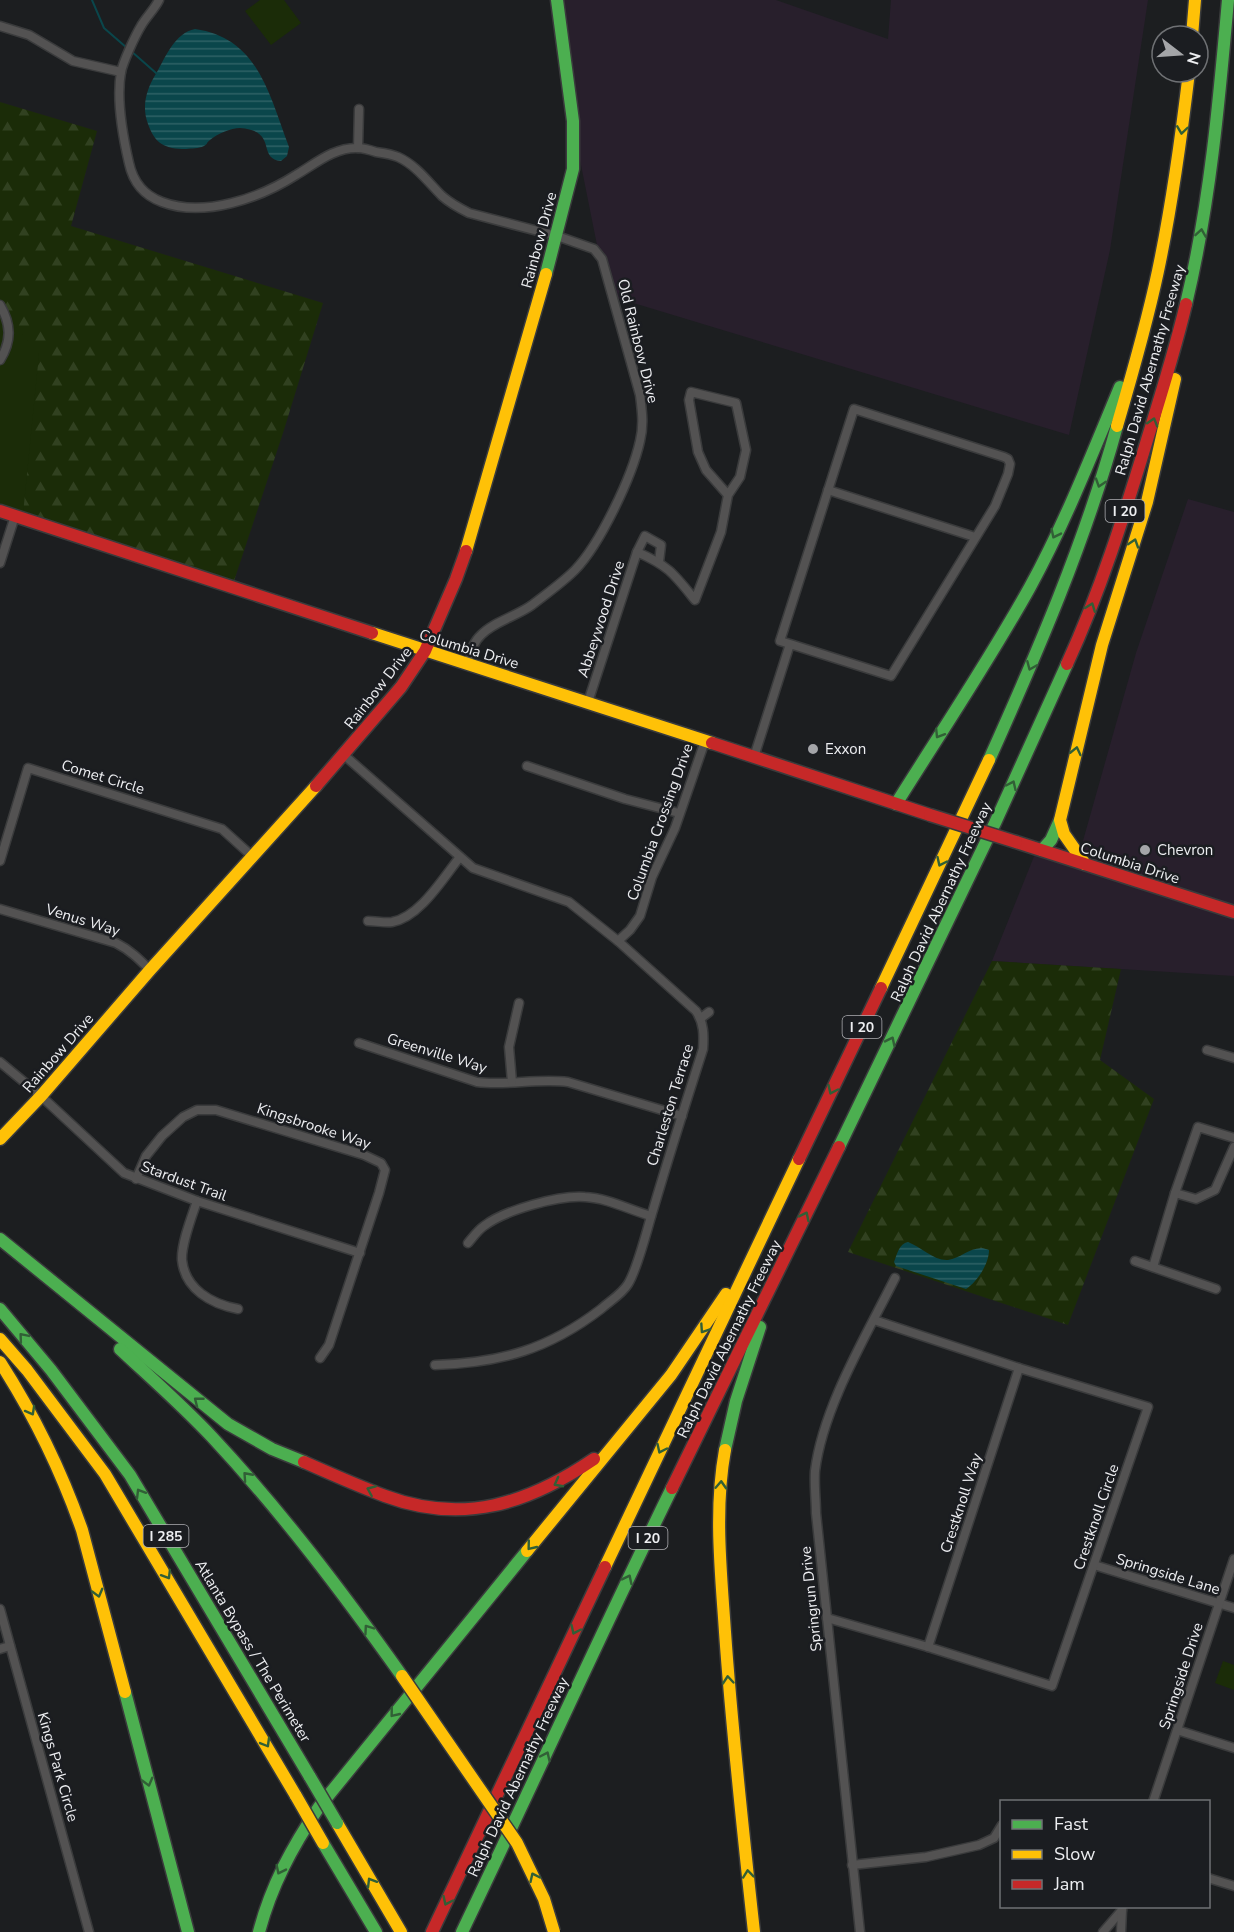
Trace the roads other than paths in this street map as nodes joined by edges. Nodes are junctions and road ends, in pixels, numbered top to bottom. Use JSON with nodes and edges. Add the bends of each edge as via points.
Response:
{"nodes":[{"id":1,"x":159,"y":0,"type":"edge"},
{"id":2,"x":557,"y":0,"type":"edge"},
{"id":3,"x":1195,"y":0,"type":"edge"},
{"id":4,"x":1228,"y":0,"type":"edge"},
{"id":5,"x":1193,"y":24,"type":"edge"},
{"id":6,"x":0,"y":26,"type":"edge"},
{"id":7,"x":121,"y":72,"type":"junction"},
{"id":8,"x":1187,"y":84,"type":"edge"},
{"id":9,"x":359,"y":109,"type":"dead end"},
{"id":10,"x":358,"y":147,"type":"junction"},
{"id":11,"x":557,"y":236,"type":"junction"},
{"id":12,"x":1195,"y":268,"type":"junction"},
{"id":13,"x":0,"y":305,"type":"edge"},
{"id":14,"x":1144,"y":326,"type":"junction"},
{"id":15,"x":0,"y":360,"type":"edge"},
{"id":16,"x":828,"y":490,"type":"junction"},
{"id":17,"x":728,"y":495,"type":"junction"},
{"id":18,"x":0,"y":511,"type":"edge"},
{"id":19,"x":15,"y":516,"type":"junction"},
{"id":20,"x":975,"y":537,"type":"junction"},
{"id":21,"x":637,"y":552,"type":"junction"},
{"id":22,"x":659,"y":561,"type":"junction"},
{"id":23,"x":0,"y":563,"type":"edge"},
{"id":24,"x":790,"y":644,"type":"junction"},
{"id":25,"x":425,"y":651,"type":"junction"},
{"id":26,"x":466,"y":663,"type":"junction"},
{"id":27,"x":588,"y":702,"type":"junction"},
{"id":28,"x":705,"y":741,"type":"junction"},
{"id":29,"x":344,"y":755,"type":"junction"},
{"id":30,"x":754,"y":757,"type":"junction"},
{"id":31,"x":527,"y":766,"type":"dead end"},
{"id":32,"x":896,"y":804,"type":"junction"},
{"id":33,"x":679,"y":813,"type":"junction"},
{"id":34,"x":1060,"y":820,"type":"junction"},
{"id":35,"x":1042,"y":850,"type":"junction"},
{"id":36,"x":253,"y":857,"type":"junction"},
{"id":37,"x":460,"y":857,"type":"junction"},
{"id":38,"x":0,"y":861,"type":"edge"},
{"id":39,"x":1085,"y":864,"type":"junction"},
{"id":40,"x":0,"y":909,"type":"edge"},
{"id":41,"x":1234,"y":912,"type":"edge"},
{"id":42,"x":368,"y":921,"type":"dead end"},
{"id":43,"x":618,"y":941,"type":"junction"},
{"id":44,"x":150,"y":970,"type":"junction"},
{"id":45,"x":519,"y":1004,"type":"dead end"},
{"id":46,"x":709,"y":1012,"type":"dead end"},
{"id":47,"x":701,"y":1018,"type":"junction"},
{"id":48,"x":359,"y":1043,"type":"dead end"},
{"id":49,"x":1207,"y":1050,"type":"dead end"},
{"id":50,"x":1234,"y":1058,"type":"edge"},
{"id":51,"x":0,"y":1062,"type":"edge"},
{"id":52,"x":512,"y":1082,"type":"junction"},
{"id":53,"x":41,"y":1096,"type":"junction"},
{"id":54,"x":822,"y":1112,"type":"junction"},
{"id":55,"x":682,"y":1116,"type":"junction"},
{"id":56,"x":1234,"y":1138,"type":"edge"},
{"id":57,"x":0,"y":1139,"type":"edge"},
{"id":58,"x":1234,"y":1147,"type":"edge"},
{"id":59,"x":136,"y":1179,"type":"junction"},
{"id":60,"x":1175,"y":1193,"type":"junction"},
{"id":61,"x":197,"y":1201,"type":"junction"},
{"id":62,"x":651,"y":1216,"type":"junction"},
{"id":63,"x":0,"y":1239,"type":"edge"},
{"id":64,"x":468,"y":1243,"type":"dead end"},
{"id":65,"x":360,"y":1253,"type":"junction"},
{"id":66,"x":1135,"y":1261,"type":"dead end"},
{"id":67,"x":1153,"y":1267,"type":"junction"},
{"id":68,"x":780,"y":1269,"type":"junction"},
{"id":69,"x":895,"y":1278,"type":"dead end"},
{"id":70,"x":1216,"y":1289,"type":"dead end"},
{"id":71,"x":238,"y":1309,"type":"dead end"},
{"id":72,"x":0,"y":1310,"type":"edge"},
{"id":73,"x":874,"y":1320,"type":"junction"},
{"id":74,"x":0,"y":1339,"type":"edge"},
{"id":75,"x":320,"y":1358,"type":"dead end"},
{"id":76,"x":0,"y":1362,"type":"edge"},
{"id":77,"x":435,"y":1365,"type":"dead end"},
{"id":78,"x":1019,"y":1368,"type":"junction"},
{"id":79,"x":621,"y":1435,"type":"junction"},
{"id":80,"x":1234,"y":1559,"type":"edge"},
{"id":81,"x":1094,"y":1565,"type":"junction"},
{"id":82,"x":1219,"y":1604,"type":"junction"},
{"id":83,"x":1234,"y":1608,"type":"edge"},
{"id":84,"x":0,"y":1609,"type":"edge"},
{"id":85,"x":827,"y":1618,"type":"junction"},
{"id":86,"x":9,"y":1646,"type":"junction"},
{"id":87,"x":928,"y":1647,"type":"junction"},
{"id":88,"x":0,"y":1649,"type":"edge"},
{"id":89,"x":1177,"y":1730,"type":"junction"},
{"id":90,"x":1234,"y":1748,"type":"edge"},
{"id":91,"x":1154,"y":1800,"type":"edge"},
{"id":92,"x":1000,"y":1828,"type":"edge"},
{"id":93,"x":323,"y":1843,"type":"junction"},
{"id":94,"x":852,"y":1865,"type":"junction"},
{"id":95,"x":1210,"y":1878,"type":"edge"},
{"id":96,"x":1234,"y":1886,"type":"edge"},
{"id":97,"x":1122,"y":1908,"type":"edge"},
{"id":98,"x":89,"y":1932,"type":"edge"},
{"id":99,"x":188,"y":1932,"type":"edge"},
{"id":100,"x":259,"y":1932,"type":"edge"},
{"id":101,"x":368,"y":1932,"type":"edge"},
{"id":102,"x":376,"y":1932,"type":"edge"},
{"id":103,"x":401,"y":1932,"type":"edge"},
{"id":104,"x":432,"y":1932,"type":"edge"},
{"id":105,"x":462,"y":1932,"type":"edge"},
{"id":106,"x":554,"y":1932,"type":"edge"},
{"id":107,"x":754,"y":1932,"type":"edge"},
{"id":108,"x":860,"y":1932,"type":"edge"},
{"id":109,"x":1103,"y":1932,"type":"edge"},
{"id":110,"x":1121,"y":1932,"type":"edge"}],
"edges":[{"from":1,"to":7,"type":"street","via":[[141,27]]},
{"from":2,"to":11,"type":"main road","name":"Rainbow Drive","via":[[574,147],[573,169]]},
{"from":3,"to":5,"type":"main road"},
{"from":12,"to":4,"type":"main road","name":"Ralph David Abernathy Freeway","number":"I 20","one_way":true,"via":[[1214,143]]},
{"from":6,"to":7,"type":"street","via":[[29,35],[73,61]]},
{"from":7,"to":10,"type":"street","via":[[125,147],[131,176],[141,190],[170,205],[190,209],[238,201],[268,191],[318,160]]},
{"from":8,"to":14,"type":"main road","name":"Ralph David Abernathy Freeway","number":"I 20","one_way":true,"via":[[1173,194]]},
{"from":9,"to":10,"type":"street"},
{"from":10,"to":11,"type":"street","name":"Old Rainbow Drive","via":[[397,157],[416,168],[444,197],[469,213]]},
{"from":11,"to":25,"type":"main road","name":"Rainbow Drive","via":[[470,539]]},
{"from":11,"to":26,"type":"street","name":"Old Rainbow Drive","via":[[594,249],[602,259],[640,395],[640,440],[617,501],[587,555],[574,571],[531,606],[481,634]]},
{"from":34,"to":12,"type":"main road","one_way":true,"via":[[1102,645],[1148,502]]},
{"from":68,"to":12,"type":"main road","name":"Ralph David Abernathy Freeway","number":"I 20","one_way":true,"via":[[936,948],[1080,636],[1133,487]]},
{"from":13,"to":15,"type":"street","via":[[9,335]]},
{"from":14,"to":32,"type":"main road","one_way":true,"via":[[1066,513],[1030,585]]},
{"from":14,"to":54,"type":"main road","name":"Ralph David Abernathy Freeway","number":"I 20","one_way":true,"via":[[1107,461],[1056,607],[973,794]]},
{"from":16,"to":20,"type":"street"},
{"from":16,"to":20,"type":"street","via":[[854,409],[1004,457],[1010,464],[1008,474],[995,506]]},
{"from":16,"to":24,"type":"street","via":[[780,641]]},
{"from":17,"to":17,"type":"street","name":"Abbeywood Drive","via":[[740,477],[746,450],[736,403],[691,392],[698,452],[706,470]]},
{"from":17,"to":22,"type":"street","name":"Abbeywood Drive","via":[[721,532],[695,600]]},
{"from":18,"to":19,"type":"main road","name":"Columbia Drive"},
{"from":19,"to":23,"type":"street"},
{"from":19,"to":25,"type":"main road","name":"Columbia Drive"},
{"from":20,"to":24,"type":"street","via":[[891,676]]},
{"from":21,"to":22,"type":"street","name":"Abbeywood Drive"},
{"from":21,"to":22,"type":"street","via":[[645,536],[661,545]]},
{"from":21,"to":27,"type":"street","name":"Abbeywood Drive"},
{"from":24,"to":30,"type":"street"},
{"from":25,"to":26,"type":"main road","name":"Columbia Drive"},
{"from":25,"to":29,"type":"main road","name":"Rainbow Drive","via":[[401,687]]},
{"from":26,"to":27,"type":"main road","name":"Columbia Drive"},
{"from":27,"to":28,"type":"main road","name":"Columbia Drive"},
{"from":28,"to":30,"type":"main road","name":"Columbia Drive"},
{"from":28,"to":33,"type":"street","name":"Columbia Crossing Drive"},
{"from":29,"to":36,"type":"main road","name":"Rainbow Drive"},
{"from":29,"to":37,"type":"street"},
{"from":30,"to":32,"type":"main road","name":"Columbia Drive"},
{"from":31,"to":33,"type":"street"},
{"from":32,"to":35,"type":"main road","name":"Columbia Drive","bridge":true},
{"from":33,"to":43,"type":"street","name":"Columbia Crossing Drive","via":[[640,916]]},
{"from":34,"to":35,"type":"main road","via":[[1053,838]]},
{"from":34,"to":39,"type":"main road","via":[[1064,834]]},
{"from":35,"to":39,"type":"main road","name":"Columbia Drive"},
{"from":36,"to":38,"type":"street","name":"Comet Circle","via":[[222,829],[28,768]]},
{"from":36,"to":44,"type":"main road","name":"Rainbow Drive"},
{"from":37,"to":42,"type":"street","via":[[416,911],[391,922]]},
{"from":37,"to":43,"type":"street","via":[[473,868],[569,902]]},
{"from":39,"to":41,"type":"main road","name":"Columbia Drive"},
{"from":40,"to":44,"type":"street","name":"Venus Way","via":[[116,943],[135,954]]},
{"from":43,"to":47,"type":"street"},
{"from":44,"to":53,"type":"main road","name":"Rainbow Drive"},
{"from":45,"to":52,"type":"street","via":[[509,1047]]},
{"from":46,"to":47,"type":"street"},
{"from":47,"to":55,"type":"street","name":"Charleston Terrace","via":[[703,1048]]},
{"from":48,"to":52,"type":"street","name":"Greenville Way","via":[[477,1082]]},
{"from":49,"to":50,"type":"street"},
{"from":51,"to":53,"type":"street","name":"Stardust Trail"},
{"from":52,"to":55,"type":"street","name":"Greenville Way","via":[[568,1082]]},
{"from":53,"to":57,"type":"main road","name":"Rainbow Drive"},
{"from":53,"to":59,"type":"street","name":"Stardust Trail","via":[[124,1173]]},
{"from":54,"to":79,"type":"main road","one_way":true,"via":[[703,1330]]},
{"from":54,"to":104,"type":"main road","name":"Ralph David Abernathy Freeway","number":"I 20","one_way":true},
{"from":55,"to":62,"type":"street","name":"Charleston Terrace"},
{"from":56,"to":60,"type":"street","via":[[1198,1127]]},
{"from":58,"to":60,"type":"street","via":[[1215,1190],[1196,1198]]},
{"from":59,"to":61,"type":"street","name":"Stardust Trail"},
{"from":59,"to":65,"type":"street","name":"Kingsbrooke Way","via":[[146,1156],[162,1136],[197,1110],[216,1110],[363,1155],[381,1163],[384,1170]]},
{"from":60,"to":67,"type":"street"},
{"from":61,"to":65,"type":"street","name":"Stardust Trail"},
{"from":61,"to":71,"type":"street","via":[[182,1258],[186,1275],[194,1288],[211,1301]]},
{"from":62,"to":64,"type":"street","via":[[600,1200],[573,1197],[519,1208],[482,1227]]},
{"from":62,"to":77,"type":"street","name":"Charleston Terrace","via":[[627,1285],[590,1317],[546,1344],[508,1357]]},
{"from":79,"to":63,"type":"main road","one_way":true,"via":[[573,1475],[516,1502],[482,1509],[443,1510],[406,1503],[272,1449],[228,1424]]},
{"from":106,"to":63,"type":"main road","one_way":true,"bridge":true,"via":[[541,1892],[517,1844],[315,1557],[211,1436]]},
{"from":65,"to":75,"type":"street","name":"Kingsbrooke Way","via":[[329,1345]]},
{"from":66,"to":67,"type":"street"},
{"from":67,"to":70,"type":"street"},
{"from":105,"to":68,"type":"main road","name":"Ralph David Abernathy Freeway","number":"I 20","one_way":true,"via":[[615,1605]]},
{"from":107,"to":68,"type":"main road","one_way":true,"via":[[728,1680],[719,1537],[721,1477],[738,1394]]},
{"from":69,"to":73,"type":"street","name":"Springrun Drive"},
{"from":103,"to":72,"type":"main road","name":"Atlanta Bypass / The Perimeter","number":"I 285","one_way":true,"bridge":true,"via":[[130,1475]]},
{"from":73,"to":78,"type":"street","name":"Crestknoll Circle"},
{"from":73,"to":85,"type":"street","name":"Springrun Drive","via":[[836,1399],[815,1472]]},
{"from":74,"to":93,"type":"main road","number":"I 285","one_way":true,"bridge":true,"via":[[105,1474]]},
{"from":76,"to":99,"type":"main road","one_way":true,"via":[[48,1444],[82,1530]]},
{"from":78,"to":81,"type":"street","name":"Crestknoll Circle","via":[[1148,1407]]},
{"from":78,"to":87,"type":"street","name":"Crestknoll Way"},
{"from":79,"to":100,"type":"main road","one_way":true,"via":[[302,1829],[278,1872]]},
{"from":80,"to":82,"type":"street","name":"Springside Drive"},
{"from":81,"to":82,"type":"street","name":"Springside Lane"},
{"from":81,"to":87,"type":"street","name":"Crestknoll Circle","via":[[1052,1686]]},
{"from":82,"to":83,"type":"street","name":"Springside Lane"},
{"from":82,"to":89,"type":"street","name":"Springside Drive"},
{"from":84,"to":86,"type":"street","name":"Kings Park Circle"},
{"from":85,"to":87,"type":"street","name":"Crestknoll Circle"},
{"from":85,"to":94,"type":"street","name":"Springrun Drive"},
{"from":86,"to":88,"type":"street"},
{"from":86,"to":98,"type":"street","name":"Kings Park Circle"},
{"from":89,"to":90,"type":"street"},
{"from":89,"to":91,"type":"street","name":"Springside Drive"},
{"from":92,"to":94,"type":"street","via":[[994,1838],[979,1845],[926,1857]]},
{"from":93,"to":101,"type":"main road"},
{"from":93,"to":102,"type":"main road","number":"I 285"},
{"from":94,"to":108,"type":"street","name":"Springrun Drive"},
{"from":95,"to":96,"type":"street"},
{"from":97,"to":109,"type":"street"},
{"from":97,"to":110,"type":"street"}]}
